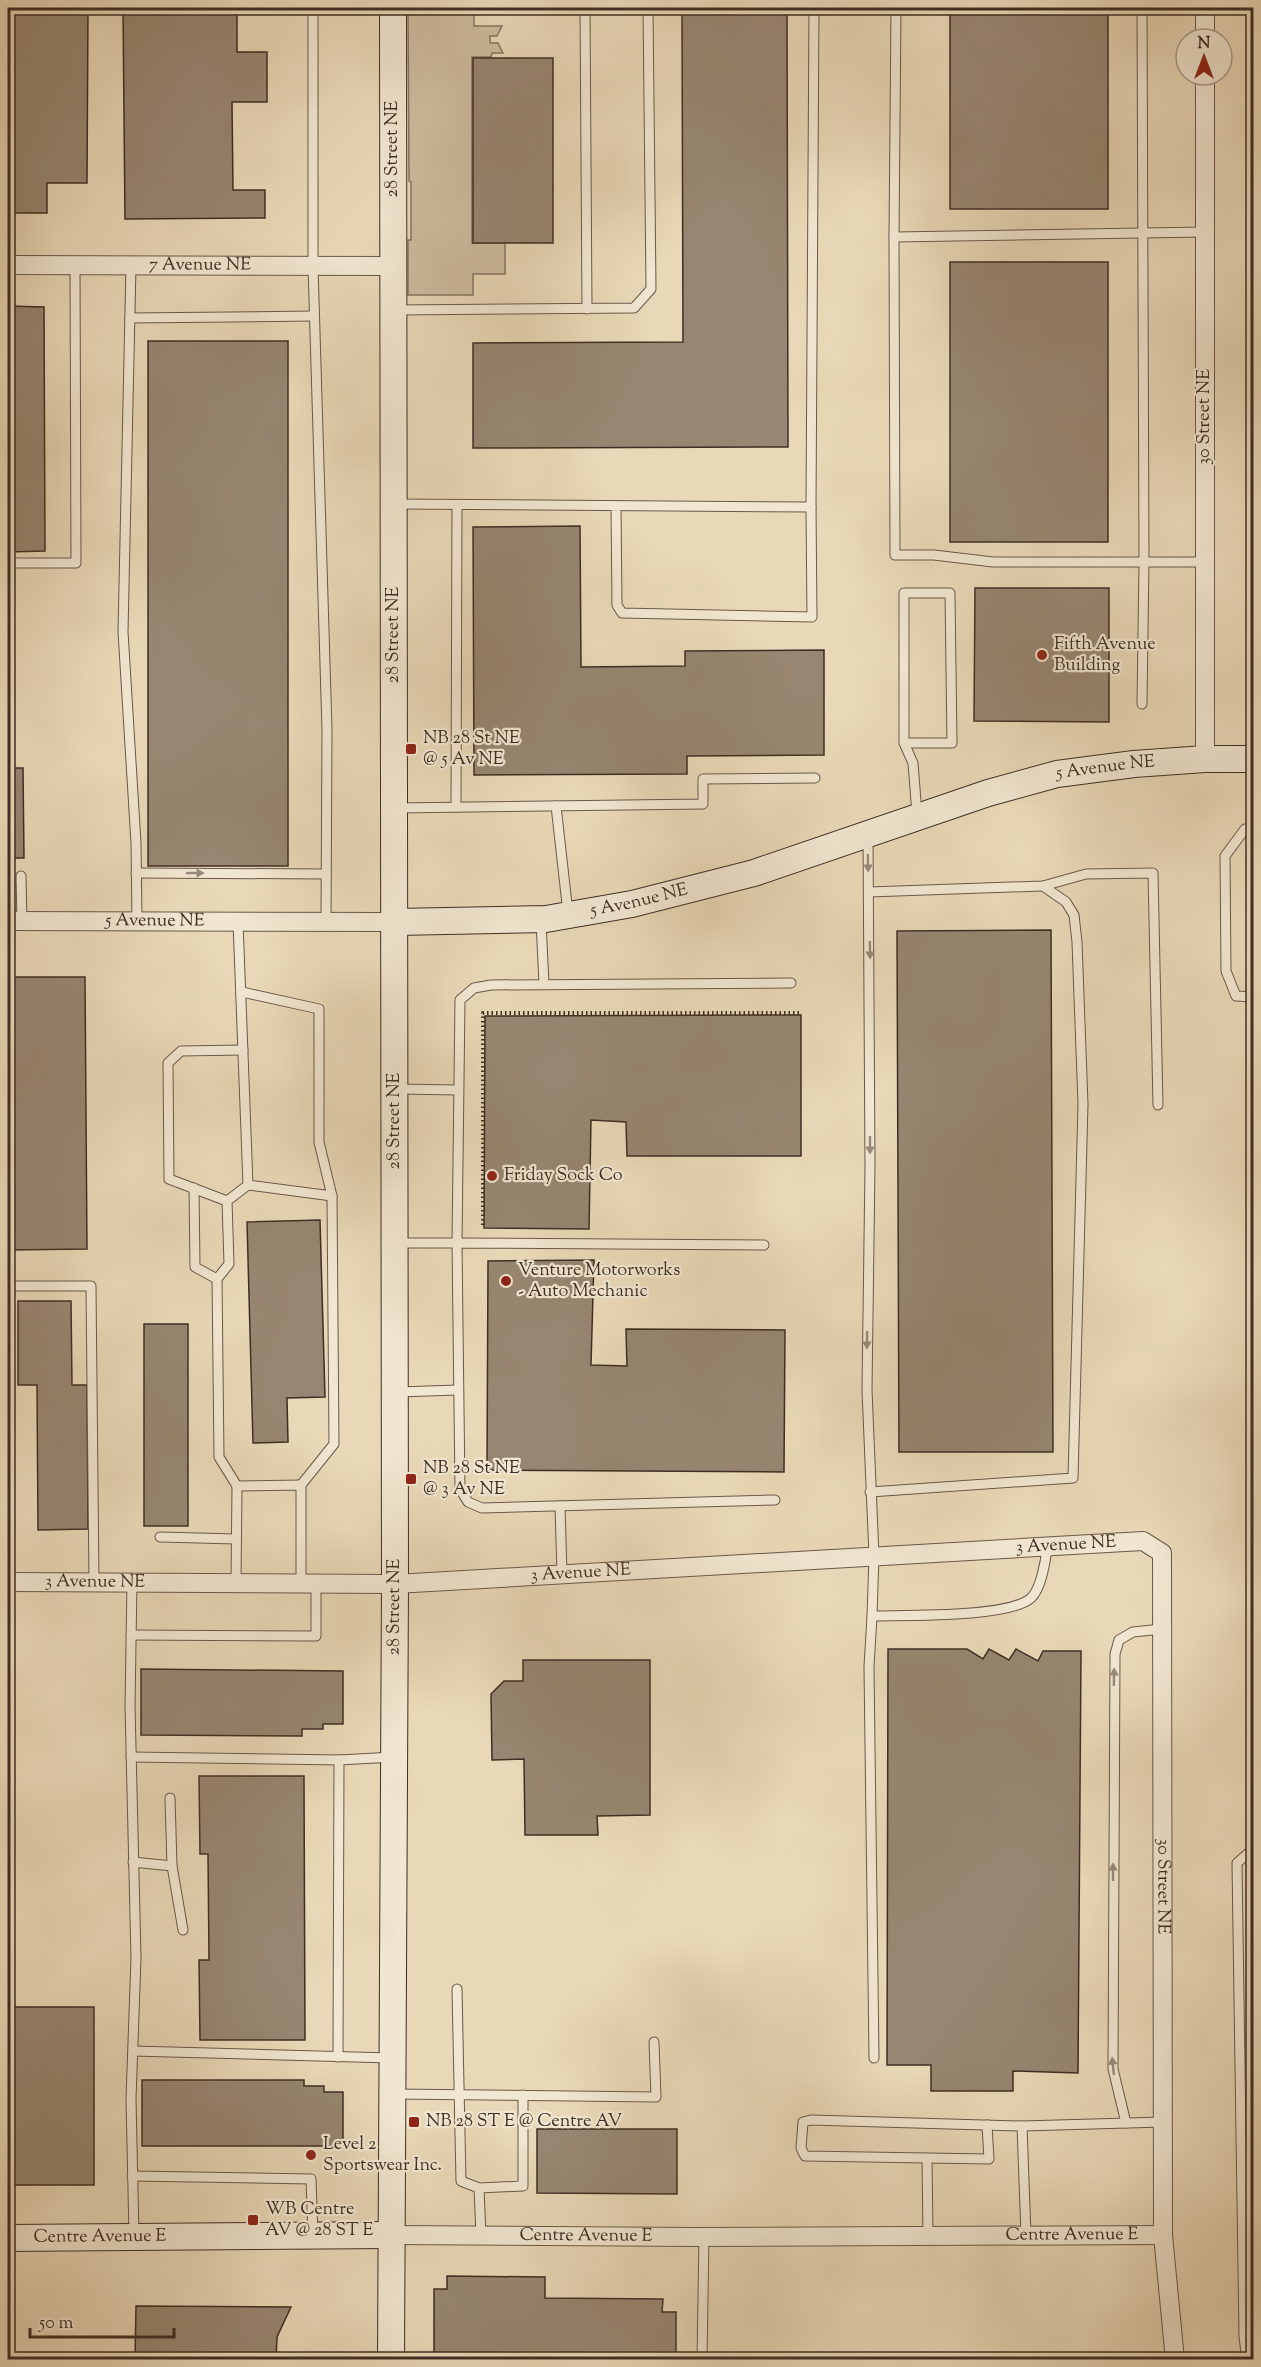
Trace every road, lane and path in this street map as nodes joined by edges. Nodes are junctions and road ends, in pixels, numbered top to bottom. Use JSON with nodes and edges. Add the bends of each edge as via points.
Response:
{"nodes":[{"id":1,"x":314,"y":8,"type":"edge"},
{"id":2,"x":393,"y":8,"type":"edge"},
{"id":3,"x":585,"y":8,"type":"edge"},
{"id":4,"x":648,"y":8,"type":"edge"},
{"id":5,"x":814,"y":8,"type":"edge"},
{"id":6,"x":896,"y":8,"type":"edge"},
{"id":7,"x":1142,"y":8,"type":"edge"},
{"id":8,"x":1205,"y":8,"type":"edge"},
{"id":9,"x":1205,"y":27,"type":"edge"},
{"id":10,"x":1205,"y":87,"type":"edge"},
{"id":11,"x":1142,"y":232,"type":"junction"},
{"id":12,"x":1205,"y":232,"type":"junction"},
{"id":13,"x":894,"y":237,"type":"junction"},
{"id":14,"x":8,"y":265,"type":"edge"},
{"id":15,"x":75,"y":265,"type":"junction"},
{"id":16,"x":131,"y":265,"type":"junction"},
{"id":17,"x":313,"y":266,"type":"junction"},
{"id":18,"x":393,"y":266,"type":"junction"},
{"id":19,"x":587,"y":309,"type":"junction"},
{"id":20,"x":393,"y":310,"type":"junction"},
{"id":21,"x":314,"y":316,"type":"junction"},
{"id":22,"x":130,"y":318,"type":"junction"},
{"id":23,"x":394,"y":504,"type":"junction"},
{"id":24,"x":457,"y":505,"type":"junction"},
{"id":25,"x":616,"y":507,"type":"junction"},
{"id":26,"x":811,"y":507,"type":"junction"},
{"id":27,"x":1144,"y":562,"type":"junction"},
{"id":28,"x":1205,"y":562,"type":"junction"},
{"id":29,"x":8,"y":563,"type":"edge"},
{"id":30,"x":1142,"y":704,"type":"dead end"},
{"id":31,"x":904,"y":744,"type":"junction"},
{"id":32,"x":1205,"y":759,"type":"junction"},
{"id":33,"x":1254,"y":759,"type":"edge"},
{"id":34,"x":815,"y":778,"type":"dead end"},
{"id":35,"x":556,"y":806,"type":"junction"},
{"id":36,"x":456,"y":807,"type":"junction"},
{"id":37,"x":395,"y":808,"type":"junction"},
{"id":38,"x":917,"y":816,"type":"junction"},
{"id":39,"x":1254,"y":829,"type":"edge"},
{"id":40,"x":868,"y":834,"type":"junction"},
{"id":41,"x":136,"y":873,"type":"junction"},
{"id":42,"x":326,"y":874,"type":"junction"},
{"id":43,"x":21,"y":876,"type":"dead end"},
{"id":44,"x":1043,"y":886,"type":"junction"},
{"id":45,"x":869,"y":891,"type":"junction"},
{"id":46,"x":568,"y":915,"type":"junction"},
{"id":47,"x":541,"y":919,"type":"junction"},
{"id":48,"x":15,"y":921,"type":"edge"},
{"id":49,"x":137,"y":921,"type":"junction"},
{"id":50,"x":238,"y":922,"type":"junction"},
{"id":51,"x":326,"y":922,"type":"junction"},
{"id":52,"x":395,"y":922,"type":"junction"},
{"id":53,"x":791,"y":983,"type":"dead end"},
{"id":54,"x":544,"y":984,"type":"junction"},
{"id":55,"x":242,"y":992,"type":"junction"},
{"id":56,"x":1254,"y":997,"type":"edge"},
{"id":57,"x":801,"y":1013,"type":"dead end"},
{"id":58,"x":243,"y":1050,"type":"junction"},
{"id":59,"x":395,"y":1089,"type":"junction"},
{"id":60,"x":458,"y":1090,"type":"junction"},
{"id":61,"x":1158,"y":1105,"type":"dead end"},
{"id":62,"x":248,"y":1185,"type":"junction"},
{"id":63,"x":194,"y":1188,"type":"junction"},
{"id":64,"x":332,"y":1196,"type":"junction"},
{"id":65,"x":227,"y":1201,"type":"junction"},
{"id":66,"x":483,"y":1225,"type":"dead end"},
{"id":67,"x":395,"y":1243,"type":"junction"},
{"id":68,"x":457,"y":1244,"type":"junction"},
{"id":69,"x":764,"y":1245,"type":"dead end"},
{"id":70,"x":217,"y":1279,"type":"junction"},
{"id":71,"x":8,"y":1286,"type":"edge"},
{"id":72,"x":458,"y":1390,"type":"junction"},
{"id":73,"x":395,"y":1392,"type":"junction"},
{"id":74,"x":301,"y":1485,"type":"junction"},
{"id":75,"x":237,"y":1486,"type":"junction"},
{"id":76,"x":870,"y":1492,"type":"junction"},
{"id":77,"x":775,"y":1500,"type":"dead end"},
{"id":78,"x":560,"y":1506,"type":"junction"},
{"id":79,"x":160,"y":1537,"type":"dead end"},
{"id":80,"x":236,"y":1539,"type":"junction"},
{"id":81,"x":1047,"y":1546,"type":"junction"},
{"id":82,"x":1151,"y":1546,"type":"joint"},
{"id":83,"x":874,"y":1556,"type":"junction"},
{"id":84,"x":562,"y":1574,"type":"junction"},
{"id":85,"x":132,"y":1581,"type":"junction"},
{"id":86,"x":8,"y":1582,"type":"edge"},
{"id":87,"x":94,"y":1582,"type":"junction"},
{"id":88,"x":236,"y":1582,"type":"junction"},
{"id":89,"x":309,"y":1583,"type":"junction"},
{"id":90,"x":395,"y":1584,"type":"junction"},
{"id":91,"x":872,"y":1616,"type":"junction"},
{"id":92,"x":1162,"y":1629,"type":"junction"},
{"id":93,"x":131,"y":1635,"type":"junction"},
{"id":94,"x":131,"y":1757,"type":"junction"},
{"id":95,"x":394,"y":1757,"type":"junction"},
{"id":96,"x":342,"y":1760,"type":"junction"},
{"id":97,"x":170,"y":1797,"type":"dead end"},
{"id":98,"x":1254,"y":1848,"type":"edge"},
{"id":99,"x":133,"y":1862,"type":"junction"},
{"id":100,"x":172,"y":1866,"type":"junction"},
{"id":101,"x":183,"y":1930,"type":"dead end"},
{"id":102,"x":457,"y":1989,"type":"dead end"},
{"id":103,"x":654,"y":2042,"type":"dead end"},
{"id":104,"x":133,"y":2051,"type":"junction"},
{"id":105,"x":338,"y":2057,"type":"junction"},
{"id":106,"x":392,"y":2058,"type":"junction"},
{"id":107,"x":874,"y":2058,"type":"dead end"},
{"id":108,"x":391,"y":2094,"type":"junction"},
{"id":109,"x":459,"y":2095,"type":"junction"},
{"id":110,"x":523,"y":2096,"type":"junction"},
{"id":111,"x":1163,"y":2122,"type":"junction"},
{"id":112,"x":1126,"y":2123,"type":"junction"},
{"id":113,"x":987,"y":2125,"type":"junction"},
{"id":114,"x":1022,"y":2126,"type":"junction"},
{"id":115,"x":927,"y":2158,"type":"junction"},
{"id":116,"x":132,"y":2176,"type":"junction"},
{"id":117,"x":478,"y":2188,"type":"junction"},
{"id":118,"x":1242,"y":2200,"type":"junction"},
{"id":119,"x":1254,"y":2200,"type":"edge"},
{"id":120,"x":313,"y":2235,"type":"junction"},
{"id":121,"x":392,"y":2235,"type":"junction"},
{"id":122,"x":1163,"y":2235,"type":"junction"},
{"id":123,"x":481,"y":2236,"type":"junction"},
{"id":124,"x":928,"y":2236,"type":"junction"},
{"id":125,"x":1026,"y":2236,"type":"junction"},
{"id":126,"x":704,"y":2237,"type":"junction"},
{"id":127,"x":8,"y":2238,"type":"edge"},
{"id":128,"x":134,"y":2238,"type":"junction"},
{"id":129,"x":391,"y":2360,"type":"edge"},
{"id":130,"x":702,"y":2360,"type":"edge"},
{"id":131,"x":1175,"y":2360,"type":"edge"},
{"id":132,"x":1247,"y":2360,"type":"edge"}],
"edges":[{"from":1,"to":17,"type":"lane"},
{"from":2,"to":18,"type":"street","name":"28 Street NE"},
{"from":3,"to":19,"type":"lane"},
{"from":4,"to":19,"type":"lane","via":[[651,289],[634,308]]},
{"from":5,"to":26,"type":"lane"},
{"from":6,"to":13,"type":"lane"},
{"from":7,"to":11,"type":"lane"},
{"from":8,"to":9,"type":"street"},
{"from":10,"to":12,"type":"street","name":"30 Street NE"},
{"from":11,"to":12,"type":"lane"},
{"from":11,"to":13,"type":"lane"},
{"from":11,"to":27,"type":"lane"},
{"from":12,"to":28,"type":"street","name":"30 Street NE"},
{"from":13,"to":27,"type":"lane","via":[[895,555],[993,562]]},
{"from":14,"to":15,"type":"street","name":"7 Avenue NE"},
{"from":15,"to":16,"type":"street","name":"7 Avenue NE"},
{"from":15,"to":29,"type":"lane","via":[[76,562]]},
{"from":16,"to":17,"type":"street","name":"7 Avenue NE"},
{"from":16,"to":22,"type":"lane"},
{"from":17,"to":18,"type":"street","name":"7 Avenue NE"},
{"from":17,"to":21,"type":"lane"},
{"from":18,"to":20,"type":"street","name":"28 Street NE"},
{"from":19,"to":20,"type":"lane"},
{"from":20,"to":23,"type":"street","name":"28 Street NE"},
{"from":21,"to":22,"type":"lane"},
{"from":21,"to":42,"type":"lane","via":[[327,730]]},
{"from":22,"to":41,"type":"lane","via":[[123,632]]},
{"from":23,"to":24,"type":"lane"},
{"from":23,"to":37,"type":"street","name":"28 Street NE"},
{"from":24,"to":25,"type":"lane"},
{"from":24,"to":36,"type":"lane"},
{"from":25,"to":26,"type":"lane"},
{"from":25,"to":26,"type":"lane","via":[[617,605],[622,613],[812,617]]},
{"from":27,"to":28,"type":"lane"},
{"from":27,"to":30,"type":"lane"},
{"from":28,"to":32,"type":"street","name":"30 Street NE"},
{"from":31,"to":31,"type":"lane","via":[[904,593],[950,593],[952,743]]},
{"from":31,"to":38,"type":"lane","via":[[913,763]]},
{"from":32,"to":33,"type":"street","name":"5 Avenue NE"},
{"from":32,"to":38,"type":"street","name":"5 Avenue NE","via":[[1057,774]]},
{"from":34,"to":35,"type":"lane","via":[[703,779],[703,804]]},
{"from":35,"to":36,"type":"lane"},
{"from":35,"to":46,"type":"lane"},
{"from":36,"to":37,"type":"lane"},
{"from":37,"to":52,"type":"street","name":"28 Street NE"},
{"from":38,"to":40,"type":"street","name":"5 Avenue NE"},
{"from":39,"to":56,"type":"lane","via":[[1245,829],[1225,856],[1225,868],[1226,971],[1236,996]]},
{"from":40,"to":45,"type":"lane","one_way":true},
{"from":40,"to":46,"type":"street","name":"5 Avenue NE","via":[[754,873],[632,904]]},
{"from":41,"to":42,"type":"lane","one_way":true},
{"from":41,"to":49,"type":"lane"},
{"from":42,"to":51,"type":"lane"},
{"from":43,"to":48,"type":"lane"},
{"from":44,"to":45,"type":"lane"},
{"from":44,"to":61,"type":"lane","via":[[1086,874],[1153,873]]},
{"from":44,"to":76,"type":"lane","via":[[1066,902],[1074,915],[1077,942],[1083,1104],[1073,1478]]},
{"from":45,"to":76,"type":"lane","one_way":true},
{"from":46,"to":47,"type":"street","name":"5 Avenue NE"},
{"from":47,"to":52,"type":"street","name":"5 Avenue NE"},
{"from":47,"to":54,"type":"lane"},
{"from":48,"to":49,"type":"street","name":"5 Avenue NE"},
{"from":49,"to":50,"type":"street","name":"5 Avenue NE"},
{"from":50,"to":51,"type":"street","name":"5 Avenue NE"},
{"from":50,"to":55,"type":"lane"},
{"from":51,"to":52,"type":"street","name":"5 Avenue NE"},
{"from":52,"to":59,"type":"street","name":"28 Street NE"},
{"from":53,"to":54,"type":"lane"},
{"from":54,"to":60,"type":"lane","via":[[474,988],[460,1000]]},
{"from":55,"to":58,"type":"lane"},
{"from":55,"to":64,"type":"lane","via":[[319,1008],[319,1142]]},
{"from":57,"to":66,"type":"path","via":[[483,1013]]},
{"from":58,"to":62,"type":"lane"},
{"from":58,"to":63,"type":"lane","via":[[181,1051],[168,1063],[169,1179]]},
{"from":59,"to":60,"type":"lane"},
{"from":59,"to":67,"type":"street","name":"28 Street NE"},
{"from":60,"to":68,"type":"lane"},
{"from":62,"to":64,"type":"lane"},
{"from":62,"to":65,"type":"lane"},
{"from":63,"to":65,"type":"lane"},
{"from":63,"to":70,"type":"lane","via":[[195,1268]]},
{"from":64,"to":74,"type":"lane","via":[[334,1444]]},
{"from":65,"to":70,"type":"lane","via":[[229,1264]]},
{"from":67,"to":68,"type":"lane"},
{"from":67,"to":73,"type":"street","name":"28 Street NE"},
{"from":68,"to":69,"type":"lane"},
{"from":68,"to":72,"type":"lane"},
{"from":70,"to":75,"type":"lane","via":[[219,1457]]},
{"from":71,"to":87,"type":"lane","via":[[92,1286]]},
{"from":72,"to":73,"type":"lane"},
{"from":72,"to":78,"type":"lane","via":[[460,1489],[468,1502],[482,1508]]},
{"from":73,"to":90,"type":"street","name":"28 Street NE"},
{"from":74,"to":75,"type":"lane"},
{"from":74,"to":89,"type":"lane"},
{"from":75,"to":80,"type":"lane"},
{"from":76,"to":83,"type":"lane"},
{"from":77,"to":78,"type":"lane"},
{"from":78,"to":84,"type":"lane"},
{"from":79,"to":80,"type":"lane"},
{"from":80,"to":88,"type":"lane"},
{"from":81,"to":82,"type":"street","name":"3 Avenue NE","via":[[1143,1541]]},
{"from":81,"to":83,"type":"street","name":"3 Avenue NE"},
{"from":81,"to":91,"type":"lane","via":[[1046,1565],[1032,1598],[1018,1605],[977,1612]]},
{"from":82,"to":92,"type":"street","name":"30 Street NE","via":[[1162,1553]]},
{"from":83,"to":84,"type":"street","name":"3 Avenue NE"},
{"from":83,"to":91,"type":"lane"},
{"from":84,"to":90,"type":"street","name":"3 Avenue NE"},
{"from":85,"to":87,"type":"street","name":"3 Avenue NE"},
{"from":85,"to":88,"type":"street","name":"3 Avenue NE"},
{"from":85,"to":93,"type":"lane"},
{"from":86,"to":87,"type":"street","name":"3 Avenue NE"},
{"from":88,"to":89,"type":"street","name":"3 Avenue NE"},
{"from":89,"to":90,"type":"street","name":"3 Avenue NE"},
{"from":89,"to":93,"type":"lane","via":[[316,1636]]},
{"from":90,"to":95,"type":"street","name":"28 Street NE"},
{"from":91,"to":107,"type":"lane","via":[[869,1667]]},
{"from":92,"to":111,"type":"street","name":"30 Street NE"},
{"from":112,"to":92,"type":"lane","one_way":true,"via":[[1113,2069],[1115,1654],[1119,1640],[1132,1632]]},
{"from":93,"to":94,"type":"lane"},
{"from":94,"to":96,"type":"lane"},
{"from":94,"to":99,"type":"lane"},
{"from":95,"to":96,"type":"lane"},
{"from":95,"to":106,"type":"street","name":"28 Street NE"},
{"from":96,"to":105,"type":"lane"},
{"from":97,"to":100,"type":"lane"},
{"from":98,"to":118,"type":"lane","via":[[1237,1863]]},
{"from":99,"to":100,"type":"lane"},
{"from":99,"to":104,"type":"lane"},
{"from":100,"to":101,"type":"lane"},
{"from":102,"to":109,"type":"lane"},
{"from":103,"to":110,"type":"lane","via":[[656,2097]]},
{"from":104,"to":105,"type":"lane"},
{"from":104,"to":116,"type":"lane"},
{"from":105,"to":106,"type":"lane"},
{"from":106,"to":108,"type":"street","name":"28 Street NE"},
{"from":108,"to":109,"type":"lane"},
{"from":108,"to":121,"type":"street","name":"28 Street NE"},
{"from":109,"to":110,"type":"lane"},
{"from":109,"to":117,"type":"lane","via":[[461,2181]]},
{"from":110,"to":117,"type":"lane","via":[[523,2186]]},
{"from":111,"to":112,"type":"lane"},
{"from":111,"to":122,"type":"street","name":"30 Street NE"},
{"from":112,"to":114,"type":"lane"},
{"from":113,"to":114,"type":"lane"},
{"from":113,"to":115,"type":"lane","via":[[989,2159]]},
{"from":113,"to":115,"type":"lane","via":[[803,2122],[801,2148],[805,2156]]},
{"from":114,"to":125,"type":"lane"},
{"from":115,"to":124,"type":"lane"},
{"from":116,"to":120,"type":"lane","via":[[311,2179]]},
{"from":116,"to":128,"type":"lane"},
{"from":117,"to":123,"type":"lane"},
{"from":118,"to":119,"type":"lane"},
{"from":118,"to":132,"type":"lane"},
{"from":120,"to":121,"type":"street","name":"Centre Avenue E"},
{"from":120,"to":128,"type":"street","name":"Centre Avenue E"},
{"from":121,"to":123,"type":"street","name":"Centre Avenue E"},
{"from":121,"to":129,"type":"street","name":"28 Street NE"},
{"from":122,"to":125,"type":"street","name":"Centre Avenue E"},
{"from":122,"to":131,"type":"street","name":"30 Street NE"},
{"from":123,"to":126,"type":"street","name":"Centre Avenue E"},
{"from":124,"to":125,"type":"street","name":"Centre Avenue E"},
{"from":124,"to":126,"type":"street","name":"Centre Avenue E"},
{"from":126,"to":130,"type":"lane"},
{"from":127,"to":128,"type":"street","name":"Centre Avenue E"}]}
